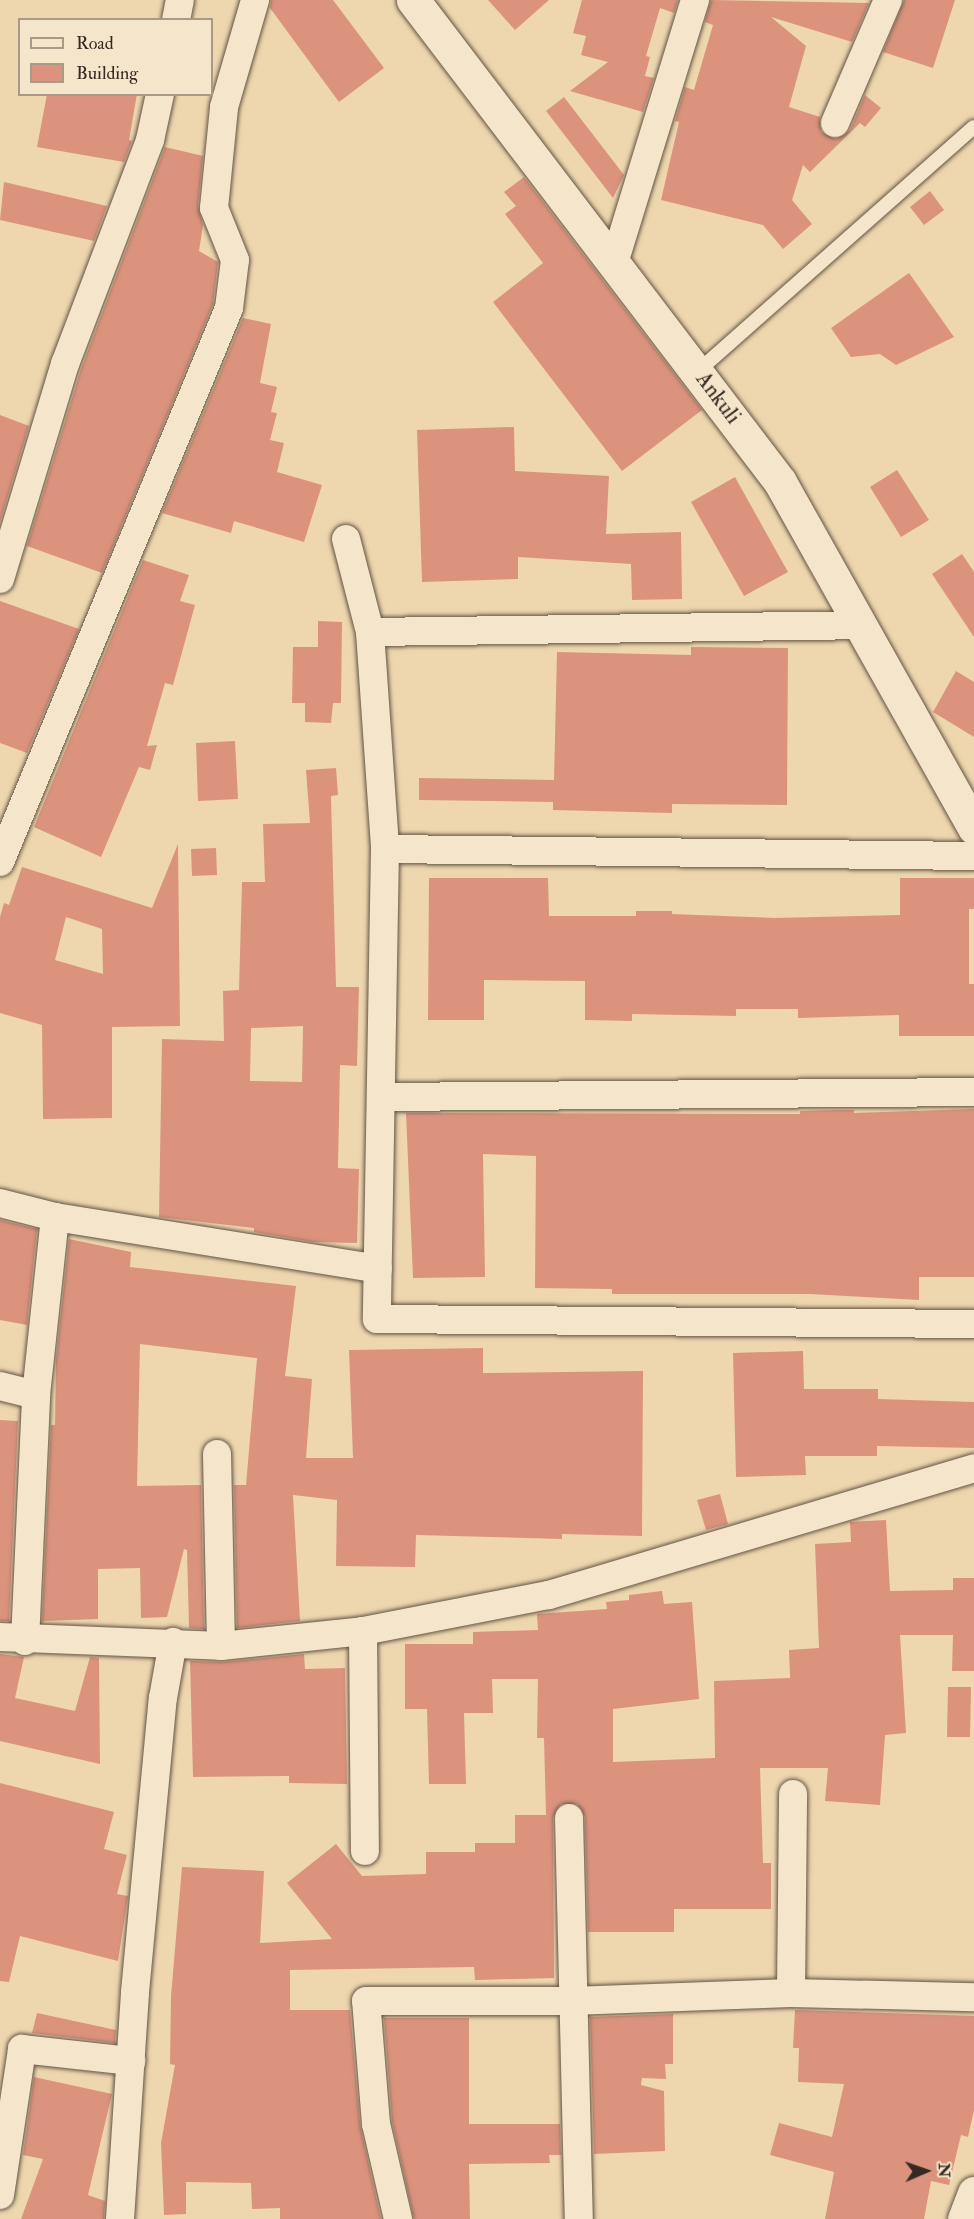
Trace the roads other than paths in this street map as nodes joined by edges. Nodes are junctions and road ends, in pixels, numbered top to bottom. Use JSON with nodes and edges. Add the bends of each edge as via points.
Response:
{"nodes":[{"id":1,"x":180,"y":0,"type":"edge"},
{"id":2,"x":255,"y":0,"type":"edge"},
{"id":3,"x":413,"y":0,"type":"edge"},
{"id":4,"x":695,"y":0,"type":"edge"},
{"id":5,"x":888,"y":0,"type":"edge"},
{"id":6,"x":176,"y":18,"type":"edge"},
{"id":7,"x":160,"y":96,"type":"edge"},
{"id":8,"x":835,"y":123,"type":"dead end"},
{"id":9,"x":974,"y":127,"type":"edge"},
{"id":10,"x":615,"y":260,"type":"junction"},
{"id":11,"x":698,"y":371,"type":"junction"},
{"id":12,"x":346,"y":539,"type":"dead end"},
{"id":13,"x":0,"y":579,"type":"edge"},
{"id":14,"x":860,"y":625,"type":"junction"},
{"id":15,"x":370,"y":632,"type":"junction"},
{"id":16,"x":974,"y":828,"type":"edge"},
{"id":17,"x":385,"y":849,"type":"junction"},
{"id":18,"x":974,"y":856,"type":"edge"},
{"id":19,"x":0,"y":862,"type":"edge"},
{"id":20,"x":974,"y":1092,"type":"edge"},
{"id":21,"x":381,"y":1096,"type":"junction"},
{"id":22,"x":0,"y":1203,"type":"edge"},
{"id":23,"x":55,"y":1217,"type":"junction"},
{"id":24,"x":378,"y":1269,"type":"junction"},
{"id":25,"x":974,"y":1324,"type":"edge"},
{"id":26,"x":0,"y":1386,"type":"edge"},
{"id":27,"x":36,"y":1395,"type":"junction"},
{"id":28,"x":217,"y":1454,"type":"dead end"},
{"id":29,"x":974,"y":1468,"type":"edge"},
{"id":30,"x":363,"y":1631,"type":"junction"},
{"id":31,"x":12,"y":1639,"type":"edge"},
{"id":32,"x":173,"y":1642,"type":"junction"},
{"id":33,"x":221,"y":1646,"type":"junction"},
{"id":34,"x":793,"y":1794,"type":"dead end"},
{"id":35,"x":569,"y":1818,"type":"dead end"},
{"id":36,"x":365,"y":1851,"type":"dead end"},
{"id":37,"x":791,"y":1993,"type":"junction"},
{"id":38,"x":974,"y":1997,"type":"edge"},
{"id":39,"x":571,"y":2001,"type":"junction"},
{"id":40,"x":131,"y":2061,"type":"junction"},
{"id":41,"x":0,"y":2195,"type":"edge"},
{"id":42,"x":120,"y":2219,"type":"edge"},
{"id":43,"x":398,"y":2219,"type":"edge"},
{"id":44,"x":579,"y":2219,"type":"edge"}],
"edges":[{"from":1,"to":6,"type":"street"},
{"from":2,"to":19,"type":"street","via":[[224,107],[214,208],[235,260],[229,308]]},
{"from":3,"to":10,"type":"main road","name":"Ankuli"},
{"from":4,"to":10,"type":"street"},
{"from":5,"to":8,"type":"street"},
{"from":7,"to":13,"type":"street","via":[[150,140],[65,364]]},
{"from":9,"to":11,"type":"lane"},
{"from":10,"to":11,"type":"main road","name":"Ankuli"},
{"from":11,"to":14,"type":"main road","name":"Ankuli","via":[[780,482]]},
{"from":12,"to":15,"type":"street"},
{"from":14,"to":15,"type":"street"},
{"from":14,"to":16,"type":"main road","name":"Ankuli"},
{"from":15,"to":17,"type":"street"},
{"from":17,"to":18,"type":"street"},
{"from":17,"to":21,"type":"street"},
{"from":20,"to":21,"type":"street"},
{"from":21,"to":24,"type":"street"},
{"from":22,"to":23,"type":"street"},
{"from":23,"to":24,"type":"street"},
{"from":23,"to":27,"type":"street"},
{"from":24,"to":25,"type":"street","via":[[377,1319]]},
{"from":26,"to":27,"type":"street"},
{"from":27,"to":31,"type":"street"},
{"from":28,"to":33,"type":"street"},
{"from":29,"to":30,"type":"street","via":[[549,1595]]},
{"from":30,"to":33,"type":"street"},
{"from":30,"to":36,"type":"street"},
{"from":31,"to":32,"type":"street"},
{"from":32,"to":33,"type":"street"},
{"from":32,"to":40,"type":"street","via":[[162,1710]]},
{"from":34,"to":37,"type":"street"},
{"from":35,"to":39,"type":"street"},
{"from":37,"to":38,"type":"street"},
{"from":37,"to":39,"type":"street"},
{"from":39,"to":43,"type":"street","via":[[366,2001],[376,2124]]},
{"from":39,"to":44,"type":"street"},
{"from":40,"to":41,"type":"street","via":[[22,2049]]},
{"from":40,"to":42,"type":"street"}]}
